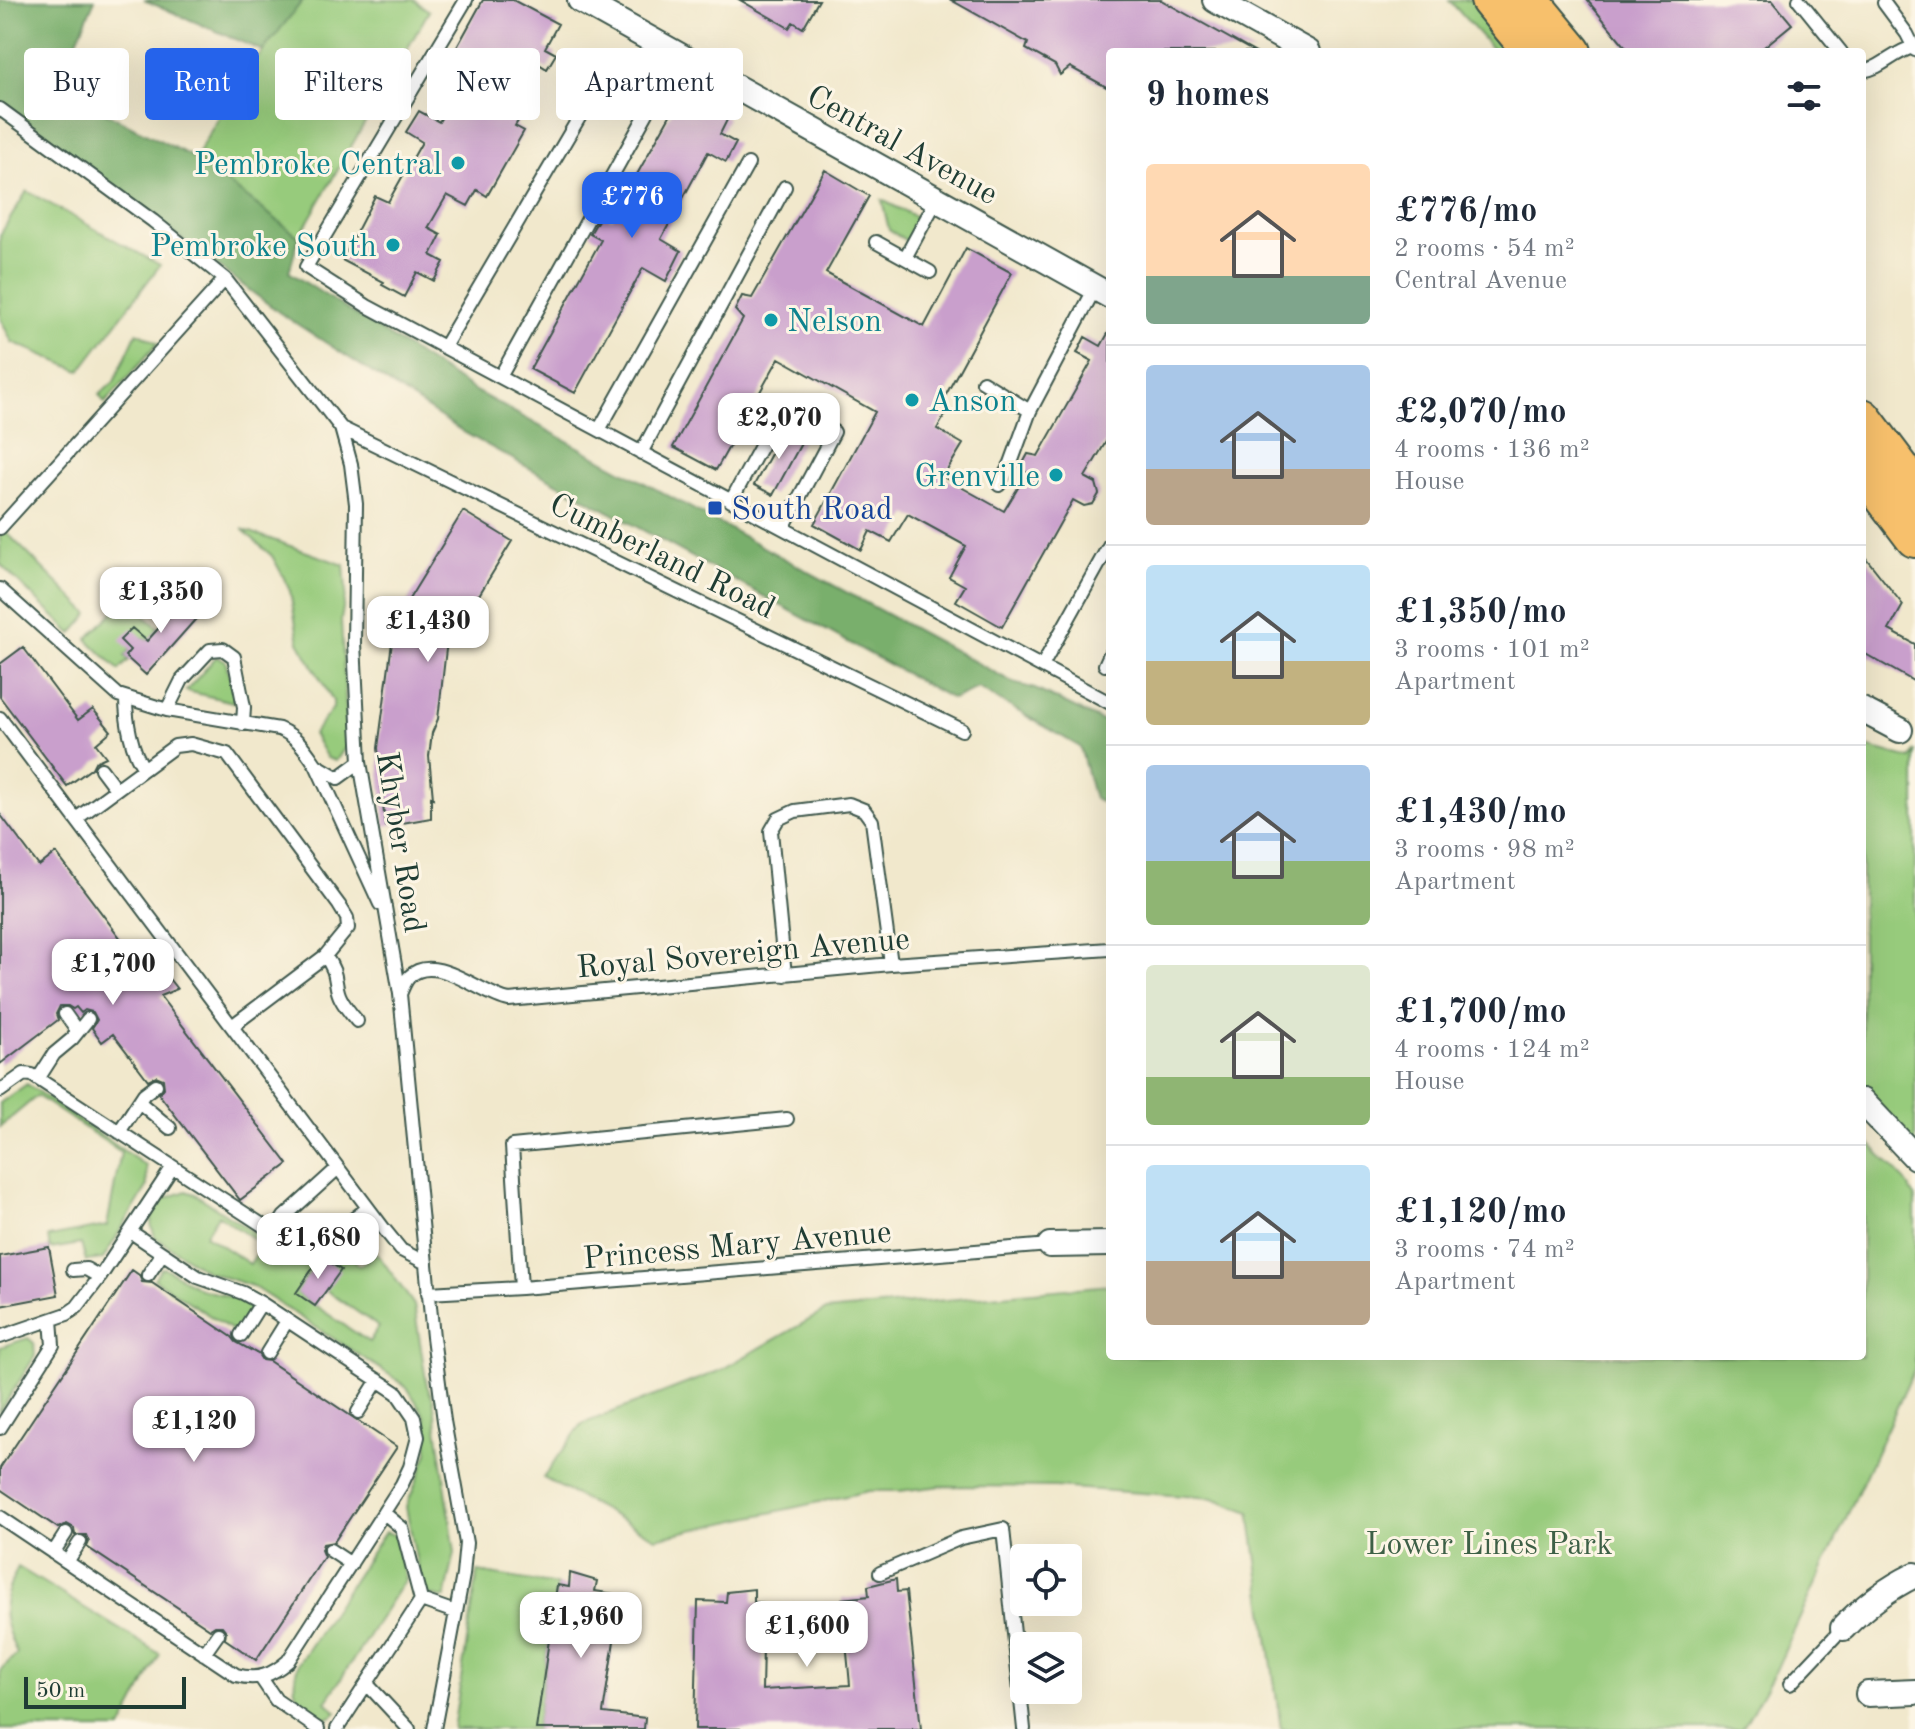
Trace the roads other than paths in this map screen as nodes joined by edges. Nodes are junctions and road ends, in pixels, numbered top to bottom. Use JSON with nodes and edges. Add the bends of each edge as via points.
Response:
{"nodes":[{"id":1,"x":466,"y":0,"type":"edge"},
{"id":2,"x":580,"y":0,"type":"edge"},
{"id":3,"x":1490,"y":0,"type":"edge"},
{"id":4,"x":1529,"y":0,"type":"edge"},
{"id":5,"x":1799,"y":0,"type":"edge"},
{"id":6,"x":1219,"y":1,"type":"edge"},
{"id":7,"x":1884,"y":3,"type":"dead end"},
{"id":8,"x":1301,"y":48,"type":"edge"},
{"id":9,"x":1530,"y":48,"type":"edge"},
{"id":10,"x":1569,"y":48,"type":"edge"},
{"id":11,"x":1838,"y":48,"type":"edge"},
{"id":12,"x":1914,"y":48,"type":"edge"},
{"id":13,"x":1866,"y":71,"type":"edge"},
{"id":14,"x":0,"y":109,"type":"edge"},
{"id":15,"x":578,"y":120,"type":"edge"},
{"id":16,"x":643,"y":120,"type":"edge"},
{"id":17,"x":748,"y":164,"type":"dead end"},
{"id":18,"x":785,"y":187,"type":"dead end"},
{"id":19,"x":937,"y":199,"type":"junction"},
{"id":20,"x":876,"y":242,"type":"dead end"},
{"id":21,"x":905,"y":258,"type":"junction"},
{"id":22,"x":930,"y":272,"type":"dead end"},
{"id":23,"x":225,"y":279,"type":"junction"},
{"id":24,"x":1102,"y":292,"type":"edge"},
{"id":25,"x":444,"y":347,"type":"junction"},
{"id":26,"x":500,"y":377,"type":"junction"},
{"id":27,"x":983,"y":382,"type":"dead end"},
{"id":28,"x":1030,"y":411,"type":"junction"},
{"id":29,"x":1866,"y":423,"type":"edge"},
{"id":30,"x":341,"y":428,"type":"junction"},
{"id":31,"x":599,"y":430,"type":"junction"},
{"id":32,"x":641,"y":453,"type":"junction"},
{"id":33,"x":1866,"y":473,"type":"edge"},
{"id":34,"x":999,"y":485,"type":"dead end"},
{"id":35,"x":1915,"y":488,"type":"edge"},
{"id":36,"x":731,"y":501,"type":"junction"},
{"id":37,"x":0,"y":528,"type":"edge"},
{"id":38,"x":783,"y":528,"type":"junction"},
{"id":39,"x":1915,"y":538,"type":"edge"},
{"id":40,"x":1106,"y":556,"type":"edge"},
{"id":41,"x":0,"y":589,"type":"edge"},
{"id":42,"x":1042,"y":666,"type":"junction"},
{"id":43,"x":126,"y":699,"type":"junction"},
{"id":44,"x":1106,"y":701,"type":"edge"},
{"id":45,"x":167,"y":710,"type":"junction"},
{"id":46,"x":1866,"y":712,"type":"edge"},
{"id":47,"x":0,"y":718,"type":"edge"},
{"id":48,"x":243,"y":724,"type":"junction"},
{"id":49,"x":962,"y":730,"type":"dead end"},
{"id":50,"x":1900,"y":730,"type":"dead end"},
{"id":51,"x":360,"y":762,"type":"junction"},
{"id":52,"x":316,"y":765,"type":"junction"},
{"id":53,"x":144,"y":768,"type":"junction"},
{"id":54,"x":101,"y":769,"type":"dead end"},
{"id":55,"x":116,"y":789,"type":"junction"},
{"id":56,"x":76,"y":819,"type":"junction"},
{"id":57,"x":388,"y":922,"type":"junction"},
{"id":58,"x":1106,"y":949,"type":"edge"},
{"id":59,"x":325,"y":956,"type":"junction"},
{"id":60,"x":891,"y":964,"type":"junction"},
{"id":61,"x":785,"y":975,"type":"junction"},
{"id":62,"x":400,"y":994,"type":"junction"},
{"id":63,"x":65,"y":1014,"type":"dead end"},
{"id":64,"x":88,"y":1019,"type":"dead end"},
{"id":65,"x":357,"y":1021,"type":"dead end"},
{"id":66,"x":232,"y":1026,"type":"junction"},
{"id":67,"x":77,"y":1031,"type":"junction"},
{"id":68,"x":38,"y":1079,"type":"junction"},
{"id":69,"x":156,"y":1085,"type":"dead end"},
{"id":70,"x":0,"y":1091,"type":"edge"},
{"id":71,"x":139,"y":1102,"type":"junction"},
{"id":72,"x":1866,"y":1105,"type":"edge"},
{"id":73,"x":787,"y":1119,"type":"dead end"},
{"id":74,"x":170,"y":1128,"type":"dead end"},
{"id":75,"x":119,"y":1132,"type":"junction"},
{"id":76,"x":1915,"y":1157,"type":"edge"},
{"id":77,"x":172,"y":1168,"type":"junction"},
{"id":78,"x":338,"y":1168,"type":"junction"},
{"id":79,"x":368,"y":1208,"type":"junction"},
{"id":80,"x":131,"y":1232,"type":"junction"},
{"id":81,"x":273,"y":1234,"type":"junction"},
{"id":82,"x":1106,"y":1244,"type":"edge"},
{"id":83,"x":1050,"y":1245,"type":"joint"},
{"id":84,"x":162,"y":1254,"type":"junction"},
{"id":85,"x":426,"y":1263,"type":"junction"},
{"id":86,"x":73,"y":1270,"type":"dead end"},
{"id":87,"x":148,"y":1275,"type":"dead end"},
{"id":88,"x":100,"y":1277,"type":"junction"},
{"id":89,"x":521,"y":1288,"type":"junction"},
{"id":90,"x":428,"y":1293,"type":"junction"},
{"id":91,"x":261,"y":1303,"type":"junction"},
{"id":92,"x":51,"y":1320,"type":"junction"},
{"id":93,"x":287,"y":1321,"type":"junction"},
{"id":94,"x":241,"y":1335,"type":"dead end"},
{"id":95,"x":0,"y":1337,"type":"edge"},
{"id":96,"x":267,"y":1353,"type":"dead end"},
{"id":97,"x":378,"y":1380,"type":"junction"},
{"id":98,"x":358,"y":1412,"type":"dead end"},
{"id":99,"x":0,"y":1428,"type":"edge"},
{"id":100,"x":384,"y":1513,"type":"junction"},
{"id":101,"x":0,"y":1517,"type":"edge"},
{"id":102,"x":66,"y":1533,"type":"dead end"},
{"id":103,"x":80,"y":1542,"type":"dead end"},
{"id":104,"x":330,"y":1550,"type":"dead end"},
{"id":105,"x":53,"y":1553,"type":"junction"},
{"id":106,"x":67,"y":1562,"type":"junction"},
{"id":107,"x":351,"y":1564,"type":"junction"},
{"id":108,"x":880,"y":1573,"type":"dead end"},
{"id":109,"x":1915,"y":1575,"type":"edge"},
{"id":110,"x":421,"y":1600,"type":"junction"},
{"id":111,"x":455,"y":1612,"type":"junction"},
{"id":112,"x":1843,"y":1628,"type":"joint"},
{"id":113,"x":218,"y":1634,"type":"dead end"},
{"id":114,"x":204,"y":1654,"type":"junction"},
{"id":115,"x":261,"y":1678,"type":"junction"},
{"id":116,"x":367,"y":1684,"type":"junction"},
{"id":117,"x":1790,"y":1684,"type":"dead end"},
{"id":118,"x":1915,"y":1692,"type":"edge"},
{"id":119,"x":1868,"y":1694,"type":"dead end"},
{"id":120,"x":318,"y":1729,"type":"edge"},
{"id":121,"x":337,"y":1729,"type":"edge"},
{"id":122,"x":409,"y":1729,"type":"edge"},
{"id":123,"x":434,"y":1729,"type":"edge"},
{"id":124,"x":1024,"y":1729,"type":"edge"}],
"edges":[{"from":1,"to":25,"type":"lane","via":[[306,267]]},
{"from":2,"to":19,"type":"street","name":"Central Avenue"},
{"from":3,"to":9,"type":"main road"},
{"from":4,"to":10,"type":"main road"},
{"from":5,"to":11,"type":"lane"},
{"from":6,"to":8,"type":"street"},
{"from":7,"to":12,"type":"lane"},
{"from":12,"to":13,"type":"lane"},
{"from":14,"to":23,"type":"lane","name":"Khyber Road"},
{"from":15,"to":25,"type":"lane"},
{"from":16,"to":26,"type":"lane"},
{"from":17,"to":31,"type":"lane"},
{"from":18,"to":32,"type":"lane"},
{"from":19,"to":21,"type":"lane"},
{"from":19,"to":24,"type":"street","name":"Central Avenue"},
{"from":20,"to":21,"type":"lane"},
{"from":21,"to":22,"type":"lane"},
{"from":23,"to":30,"type":"lane","name":"Khyber Road"},
{"from":23,"to":37,"type":"lane"},
{"from":24,"to":28,"type":"lane"},
{"from":25,"to":26,"type":"lane"},
{"from":26,"to":31,"type":"lane"},
{"from":27,"to":28,"type":"lane"},
{"from":28,"to":34,"type":"lane"},
{"from":29,"to":35,"type":"main road"},
{"from":30,"to":49,"type":"lane","name":"Cumberland Road"},
{"from":30,"to":51,"type":"lane","name":"Khyber Road","via":[[356,504],[354,643]]},
{"from":31,"to":32,"type":"lane"},
{"from":32,"to":36,"type":"lane"},
{"from":33,"to":39,"type":"main road"},
{"from":36,"to":38,"type":"lane"},
{"from":36,"to":38,"type":"lane","via":[[783,406],[834,432]]},
{"from":38,"to":42,"type":"lane"},
{"from":40,"to":42,"type":"lane"},
{"from":41,"to":43,"type":"lane"},
{"from":42,"to":44,"type":"lane"},
{"from":43,"to":45,"type":"lane"},
{"from":43,"to":53,"type":"lane","via":[[126,715]]},
{"from":45,"to":48,"type":"lane"},
{"from":45,"to":48,"type":"lane","via":[[182,680],[210,650],[223,649],[234,657]]},
{"from":46,"to":50,"type":"street"},
{"from":47,"to":56,"type":"lane"},
{"from":48,"to":52,"type":"lane","via":[[292,735]]},
{"from":51,"to":52,"type":"lane","via":[[338,778]]},
{"from":51,"to":57,"type":"lane","name":"Khyber Road"},
{"from":52,"to":57,"type":"lane"},
{"from":53,"to":55,"type":"lane"},
{"from":53,"to":59,"type":"lane","via":[[180,744],[227,754],[347,918],[348,928]]},
{"from":54,"to":55,"type":"lane"},
{"from":55,"to":56,"type":"lane"},
{"from":56,"to":66,"type":"lane"},
{"from":57,"to":62,"type":"lane","name":"Khyber Road"},
{"from":58,"to":60,"type":"lane","name":"Royal Sovereign Avenue"},
{"from":59,"to":65,"type":"lane","via":[[338,980],[339,997]]},
{"from":59,"to":66,"type":"lane"},
{"from":60,"to":61,"type":"lane","name":"Royal Sovereign Avenue"},
{"from":60,"to":61,"type":"lane","via":[[872,821],[864,810],[849,804],[795,811],[778,819],[771,831]]},
{"from":61,"to":62,"type":"lane","name":"Royal Sovereign Avenue","via":[[509,1000],[485,993],[459,975],[421,970],[409,977]]},
{"from":62,"to":85,"type":"lane","name":"Khyber Road"},
{"from":63,"to":67,"type":"lane"},
{"from":64,"to":67,"type":"lane"},
{"from":66,"to":78,"type":"lane"},
{"from":67,"to":68,"type":"lane"},
{"from":68,"to":70,"type":"lane","via":[[24,1074]]},
{"from":68,"to":75,"type":"lane"},
{"from":69,"to":71,"type":"lane"},
{"from":71,"to":74,"type":"lane"},
{"from":71,"to":75,"type":"lane"},
{"from":72,"to":76,"type":"street"},
{"from":73,"to":89,"type":"lane","via":[[512,1146]]},
{"from":75,"to":77,"type":"lane"},
{"from":77,"to":80,"type":"lane"},
{"from":77,"to":81,"type":"lane"},
{"from":78,"to":79,"type":"lane"},
{"from":78,"to":81,"type":"lane"},
{"from":79,"to":81,"type":"lane","via":[[309,1246],[293,1245]]},
{"from":79,"to":85,"type":"lane","via":[[401,1250]]},
{"from":80,"to":84,"type":"lane"},
{"from":80,"to":88,"type":"lane"},
{"from":82,"to":83,"type":"street"},
{"from":83,"to":89,"type":"lane","name":"Princess Mary Avenue"},
{"from":84,"to":87,"type":"lane"},
{"from":84,"to":91,"type":"lane","via":[[198,1277]]},
{"from":85,"to":90,"type":"lane","name":"Khyber Road"},
{"from":86,"to":88,"type":"lane","via":[[86,1269]]},
{"from":88,"to":92,"type":"lane","via":[[77,1307]]},
{"from":89,"to":90,"type":"lane","name":"Princess Mary Avenue"},
{"from":90,"to":111,"type":"lane","name":"Khyber Road","via":[[466,1543]]},
{"from":91,"to":93,"type":"lane"},
{"from":91,"to":94,"type":"lane"},
{"from":92,"to":95,"type":"lane"},
{"from":92,"to":99,"type":"lane","via":[[53,1345]]},
{"from":93,"to":96,"type":"lane"},
{"from":93,"to":97,"type":"lane"},
{"from":97,"to":98,"type":"lane"},
{"from":97,"to":100,"type":"lane","via":[[407,1404],[418,1437],[410,1467]]},
{"from":100,"to":107,"type":"lane"},
{"from":100,"to":110,"type":"lane","via":[[402,1528]]},
{"from":101,"to":105,"type":"lane"},
{"from":102,"to":105,"type":"lane"},
{"from":103,"to":106,"type":"lane"},
{"from":104,"to":107,"type":"lane"},
{"from":105,"to":106,"type":"lane"},
{"from":106,"to":114,"type":"lane"},
{"from":107,"to":115,"type":"lane","via":[[288,1661]]},
{"from":108,"to":124,"type":"lane","via":[[961,1538],[1003,1529]]},
{"from":109,"to":112,"type":"street","via":[[1885,1589]]},
{"from":110,"to":111,"type":"lane"},
{"from":110,"to":116,"type":"lane"},
{"from":111,"to":123,"type":"lane","name":"Khyber Road"},
{"from":112,"to":117,"type":"lane"},
{"from":113,"to":114,"type":"lane"},
{"from":114,"to":115,"type":"lane","via":[[236,1675]]},
{"from":115,"to":120,"type":"lane","via":[[276,1700]]},
{"from":116,"to":121,"type":"lane"},
{"from":116,"to":122,"type":"lane"},
{"from":118,"to":119,"type":"street"}]}
